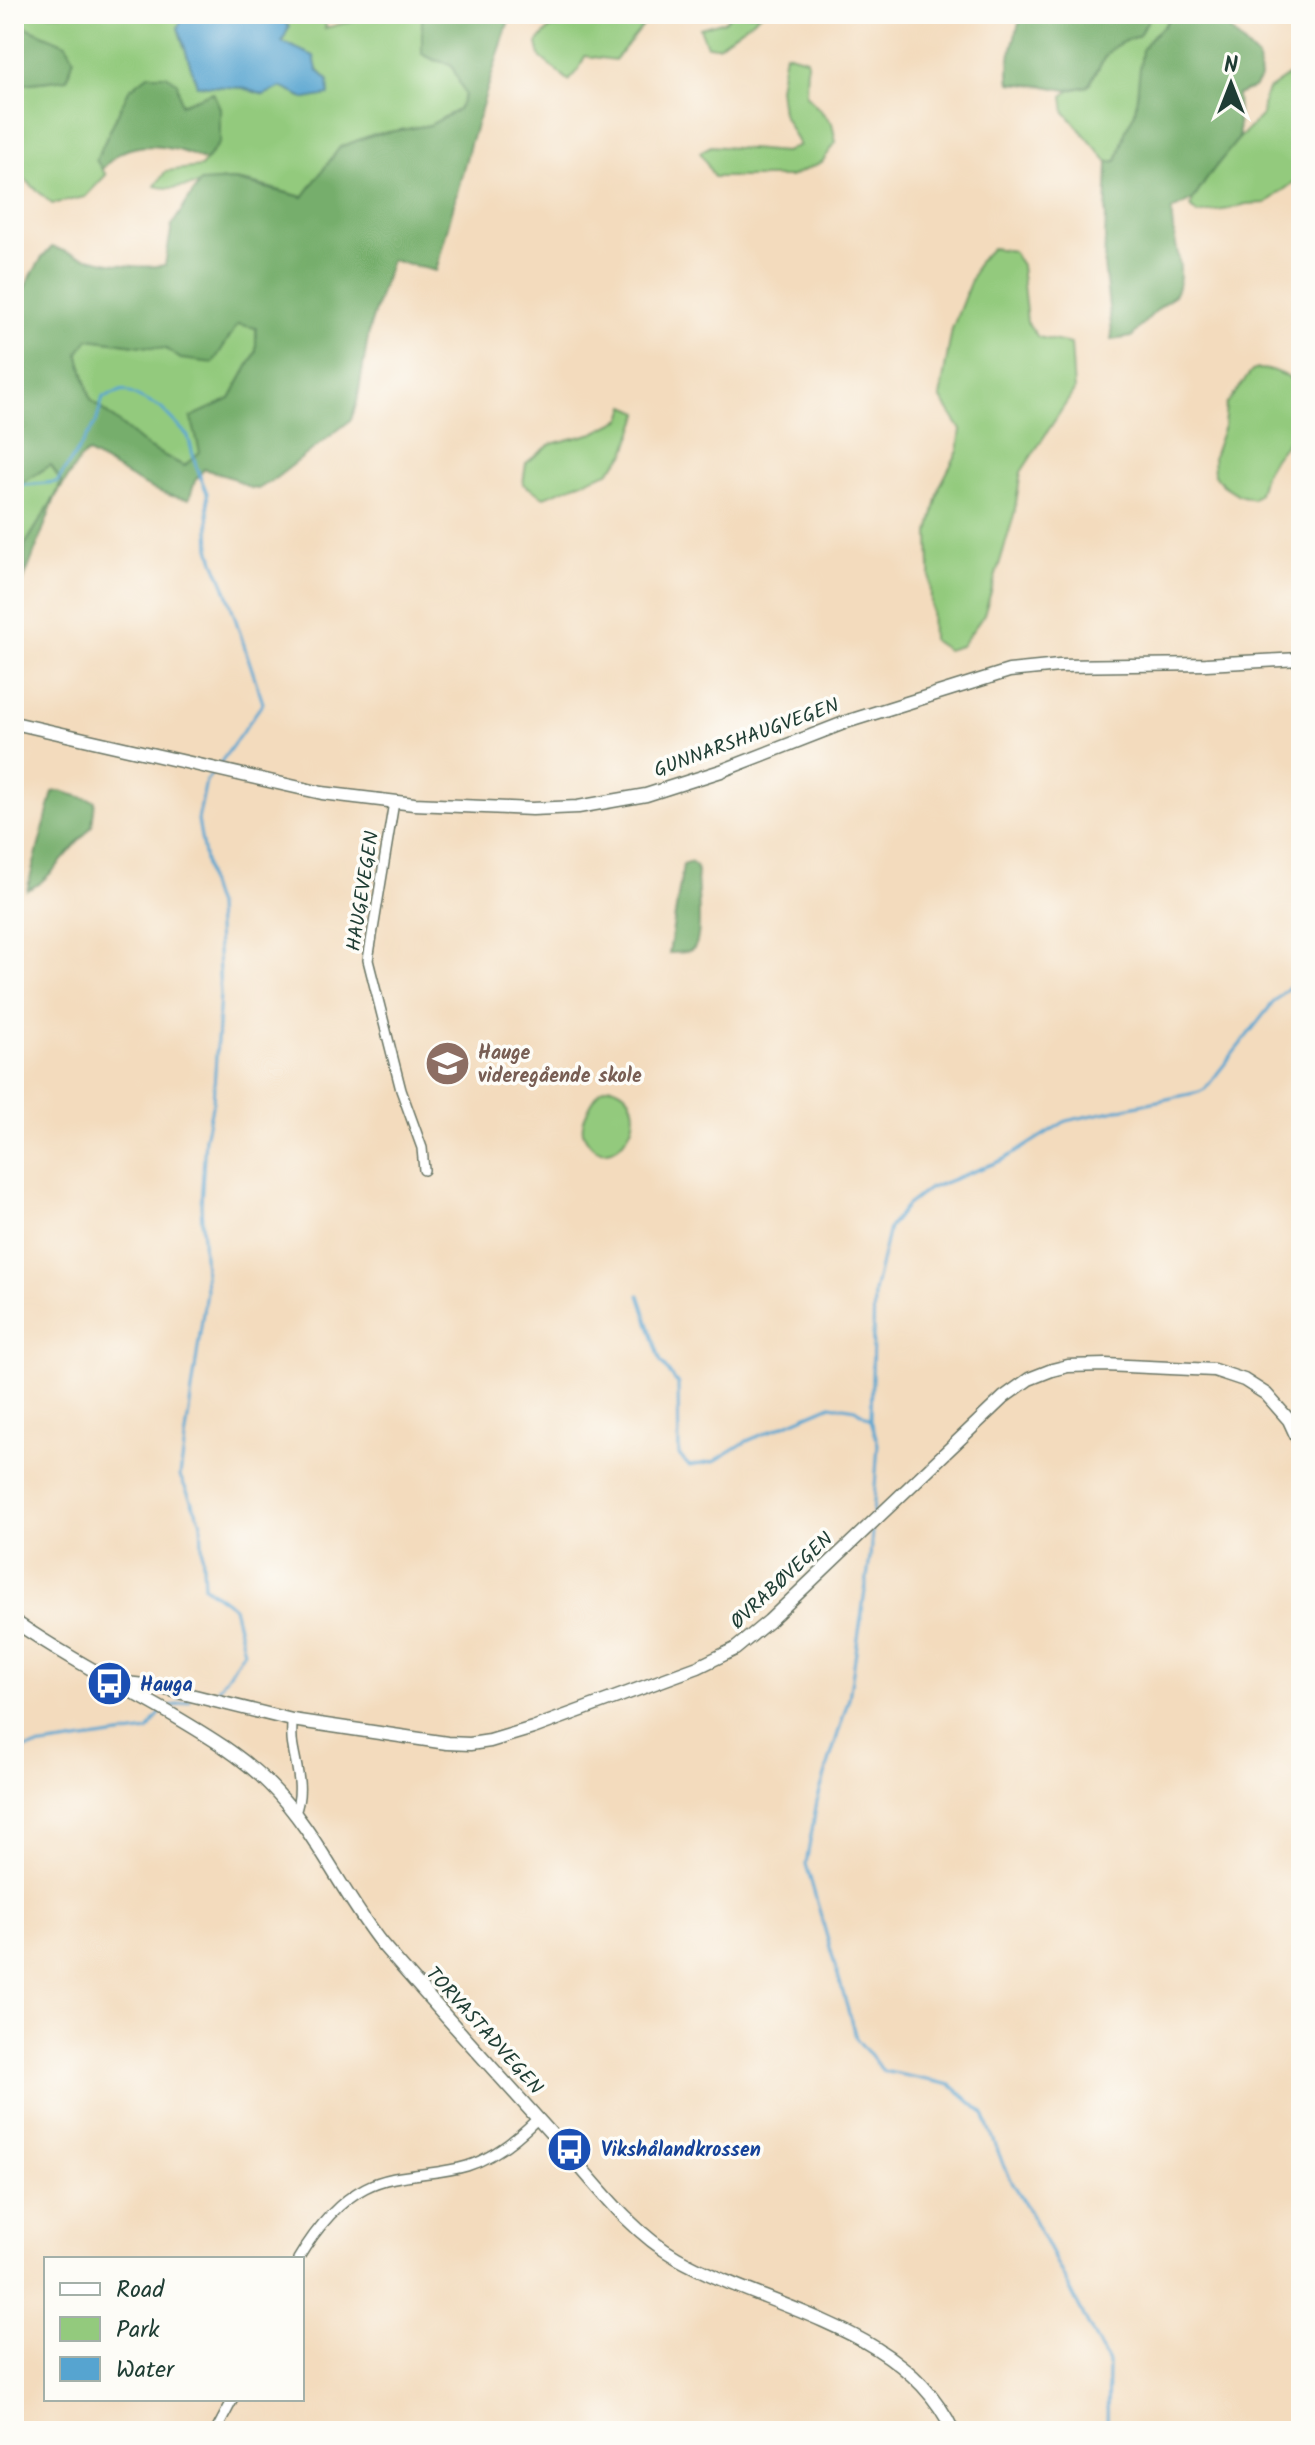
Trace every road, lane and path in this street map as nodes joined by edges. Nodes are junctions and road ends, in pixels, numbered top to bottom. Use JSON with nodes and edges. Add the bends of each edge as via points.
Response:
{"nodes":[{"id":1,"x":1301,"y":659,"type":"edge"},
{"id":2,"x":14,"y":723,"type":"edge"},
{"id":3,"x":394,"y":802,"type":"junction"},
{"id":4,"x":424,"y":1170,"type":"dead end"},
{"id":5,"x":1301,"y":1446,"type":"edge"},
{"id":6,"x":14,"y":1621,"type":"edge"},
{"id":7,"x":116,"y":1682,"type":"junction"},
{"id":8,"x":292,"y":1720,"type":"junction"},
{"id":9,"x":295,"y":1813,"type":"junction"},
{"id":10,"x":537,"y":2119,"type":"junction"},
{"id":11,"x":299,"y":2257,"type":"edge"},
{"id":12,"x":232,"y":2401,"type":"edge"},
{"id":13,"x":216,"y":2431,"type":"edge"},
{"id":14,"x":953,"y":2431,"type":"edge"}],
"edges":[{"from":1,"to":3,"type":"main road","name":"GUNNARSHAUGVEGEN","via":[[1009,671],[849,721],[693,780],[591,805],[532,809]]},
{"from":2,"to":3,"type":"main road","name":"GUNNARSHAUGVEGEN","via":[[277,784]]},
{"from":3,"to":4,"type":"street","name":"HAUGEVEGEN","via":[[368,960]]},
{"from":5,"to":8,"type":"main road","name":"ØVRABØVEGEN","via":[[1274,1402],[1225,1372],[1105,1365],[1052,1370],[1004,1397],[769,1621],[713,1661],[533,1728],[477,1743]]},
{"from":6,"to":7,"type":"main road","name":"TORVASTADVEGEN"},
{"from":7,"to":8,"type":"main road","name":"ØVRABØVEGEN","via":[[154,1686]]},
{"from":7,"to":9,"type":"main road","name":"TORVASTADVEGEN","via":[[236,1755]]},
{"from":8,"to":9,"type":"street","via":[[301,1790]]},
{"from":9,"to":10,"type":"main road","name":"TORVASTADVEGEN","via":[[372,1932]]},
{"from":10,"to":11,"type":"street","via":[[506,2148],[484,2159],[366,2187],[335,2210]]},
{"from":10,"to":14,"type":"main road","name":"TORVASTADVEGEN","via":[[624,2216],[660,2247],[876,2348],[920,2383]]},
{"from":12,"to":13,"type":"street"}]}
